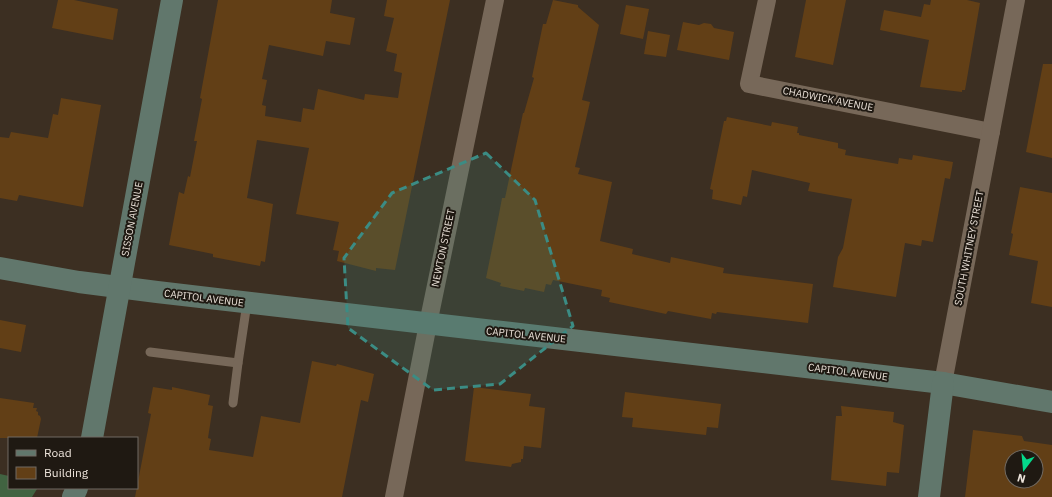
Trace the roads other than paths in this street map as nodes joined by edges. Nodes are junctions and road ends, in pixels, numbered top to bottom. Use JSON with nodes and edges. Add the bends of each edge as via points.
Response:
{"nodes":[{"id":1,"x":172,"y":0,"type":"edge"},
{"id":2,"x":495,"y":0,"type":"edge"},
{"id":3,"x":766,"y":0,"type":"edge"},
{"id":4,"x":1016,"y":0,"type":"edge"},
{"id":5,"x":991,"y":132,"type":"junction"},
{"id":6,"x":0,"y":268,"type":"edge"},
{"id":7,"x":119,"y":287,"type":"junction"},
{"id":8,"x":246,"y":303,"type":"junction"},
{"id":9,"x":428,"y":324,"type":"junction"},
{"id":10,"x":150,"y":352,"type":"dead end"},
{"id":11,"x":238,"y":363,"type":"junction"},
{"id":12,"x":943,"y":383,"type":"junction"},
{"id":13,"x":1052,"y":402,"type":"edge"},
{"id":14,"x":233,"y":403,"type":"dead end"},
{"id":15,"x":92,"y":437,"type":"edge"},
{"id":16,"x":394,"y":497,"type":"edge"},
{"id":17,"x":930,"y":497,"type":"edge"}],
"edges":[{"from":1,"to":7,"type":"main road","name":"SISSON AVENUE"},
{"from":2,"to":9,"type":"street","name":"NEWTON STREET"},
{"from":3,"to":5,"type":"street","name":"CHADWICK AVENUE","via":[[749,84]]},
{"from":4,"to":5,"type":"street","name":"SOUTH WHITNEY STREET"},
{"from":5,"to":12,"type":"street","name":"SOUTH WHITNEY STREET"},
{"from":6,"to":7,"type":"main road","name":"CAPITOL AVENUE"},
{"from":7,"to":8,"type":"main road","name":"CAPITOL AVENUE"},
{"from":7,"to":15,"type":"main road","name":"SISSON AVENUE"},
{"from":8,"to":9,"type":"main road","name":"CAPITOL AVENUE"},
{"from":8,"to":11,"type":"lane"},
{"from":9,"to":12,"type":"main road","name":"CAPITOL AVENUE"},
{"from":9,"to":16,"type":"street","name":"NEWTON STREET"},
{"from":10,"to":11,"type":"lane"},
{"from":11,"to":14,"type":"lane"},
{"from":12,"to":13,"type":"main road","name":"CAPITOL AVENUE"},
{"from":12,"to":17,"type":"main road","name":"SOUTH WHITNEY STREET"}]}
